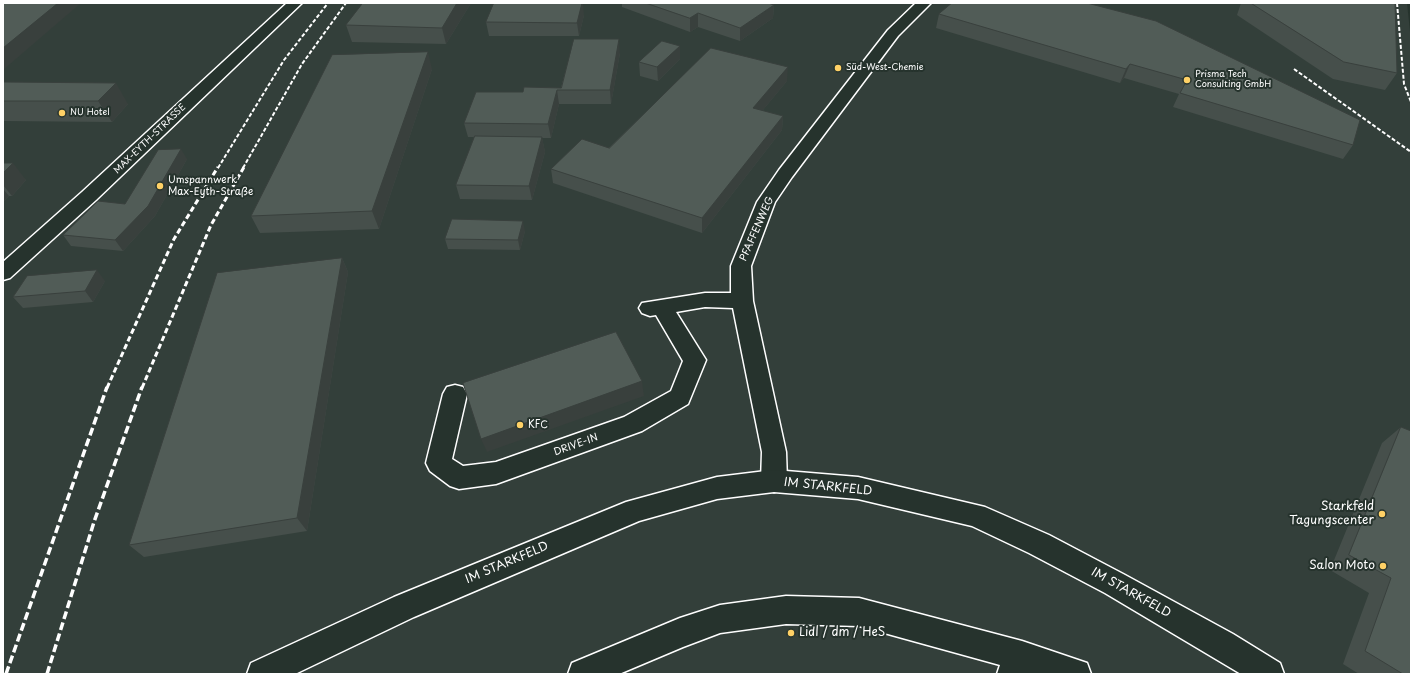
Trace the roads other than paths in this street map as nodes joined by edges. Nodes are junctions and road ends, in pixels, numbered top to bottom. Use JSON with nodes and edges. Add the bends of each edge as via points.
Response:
{"nodes":[{"id":1,"x":295,"y":3,"type":"edge"},
{"id":2,"x":924,"y":3,"type":"edge"},
{"id":3,"x":3,"y":273,"type":"edge"},
{"id":4,"x":742,"y":301,"type":"junction"},
{"id":5,"x":455,"y":394,"type":"dead end"},
{"id":6,"x":774,"y":482,"type":"junction"},
{"id":7,"x":1017,"y":665,"type":"edge"},
{"id":8,"x":262,"y":674,"type":"edge"},
{"id":9,"x":582,"y":674,"type":"edge"},
{"id":10,"x":1076,"y":674,"type":"edge"},
{"id":11,"x":1269,"y":674,"type":"edge"}],
"edges":[{"from":1,"to":3,"type":"street","name":"MAX-EYTH-STRASSE","via":[[84,201]]},
{"from":2,"to":4,"type":"street","name":"PFAFFENWEG","via":[[893,32],[829,113],[766,202],[741,266]]},
{"from":4,"to":5,"type":"street","name":"DRIVE-IN","via":[[705,300],[657,307],[694,360],[680,398],[633,424],[496,474],[459,478],[439,463]]},
{"from":4,"to":6,"type":"street","name":"PFAFFENWEG","via":[[774,452]]},
{"from":6,"to":8,"type":"street","name":"IM STARKFELD","via":[[717,488],[635,510],[404,607]]},
{"from":6,"to":11,"type":"street","name":"IM STARKFELD","via":[[858,488],[976,515],[1039,544],[1115,584]]},
{"from":7,"to":9,"type":"street","via":[[859,612],[786,610],[720,619]]},
{"from":7,"to":10,"type":"street"}]}
